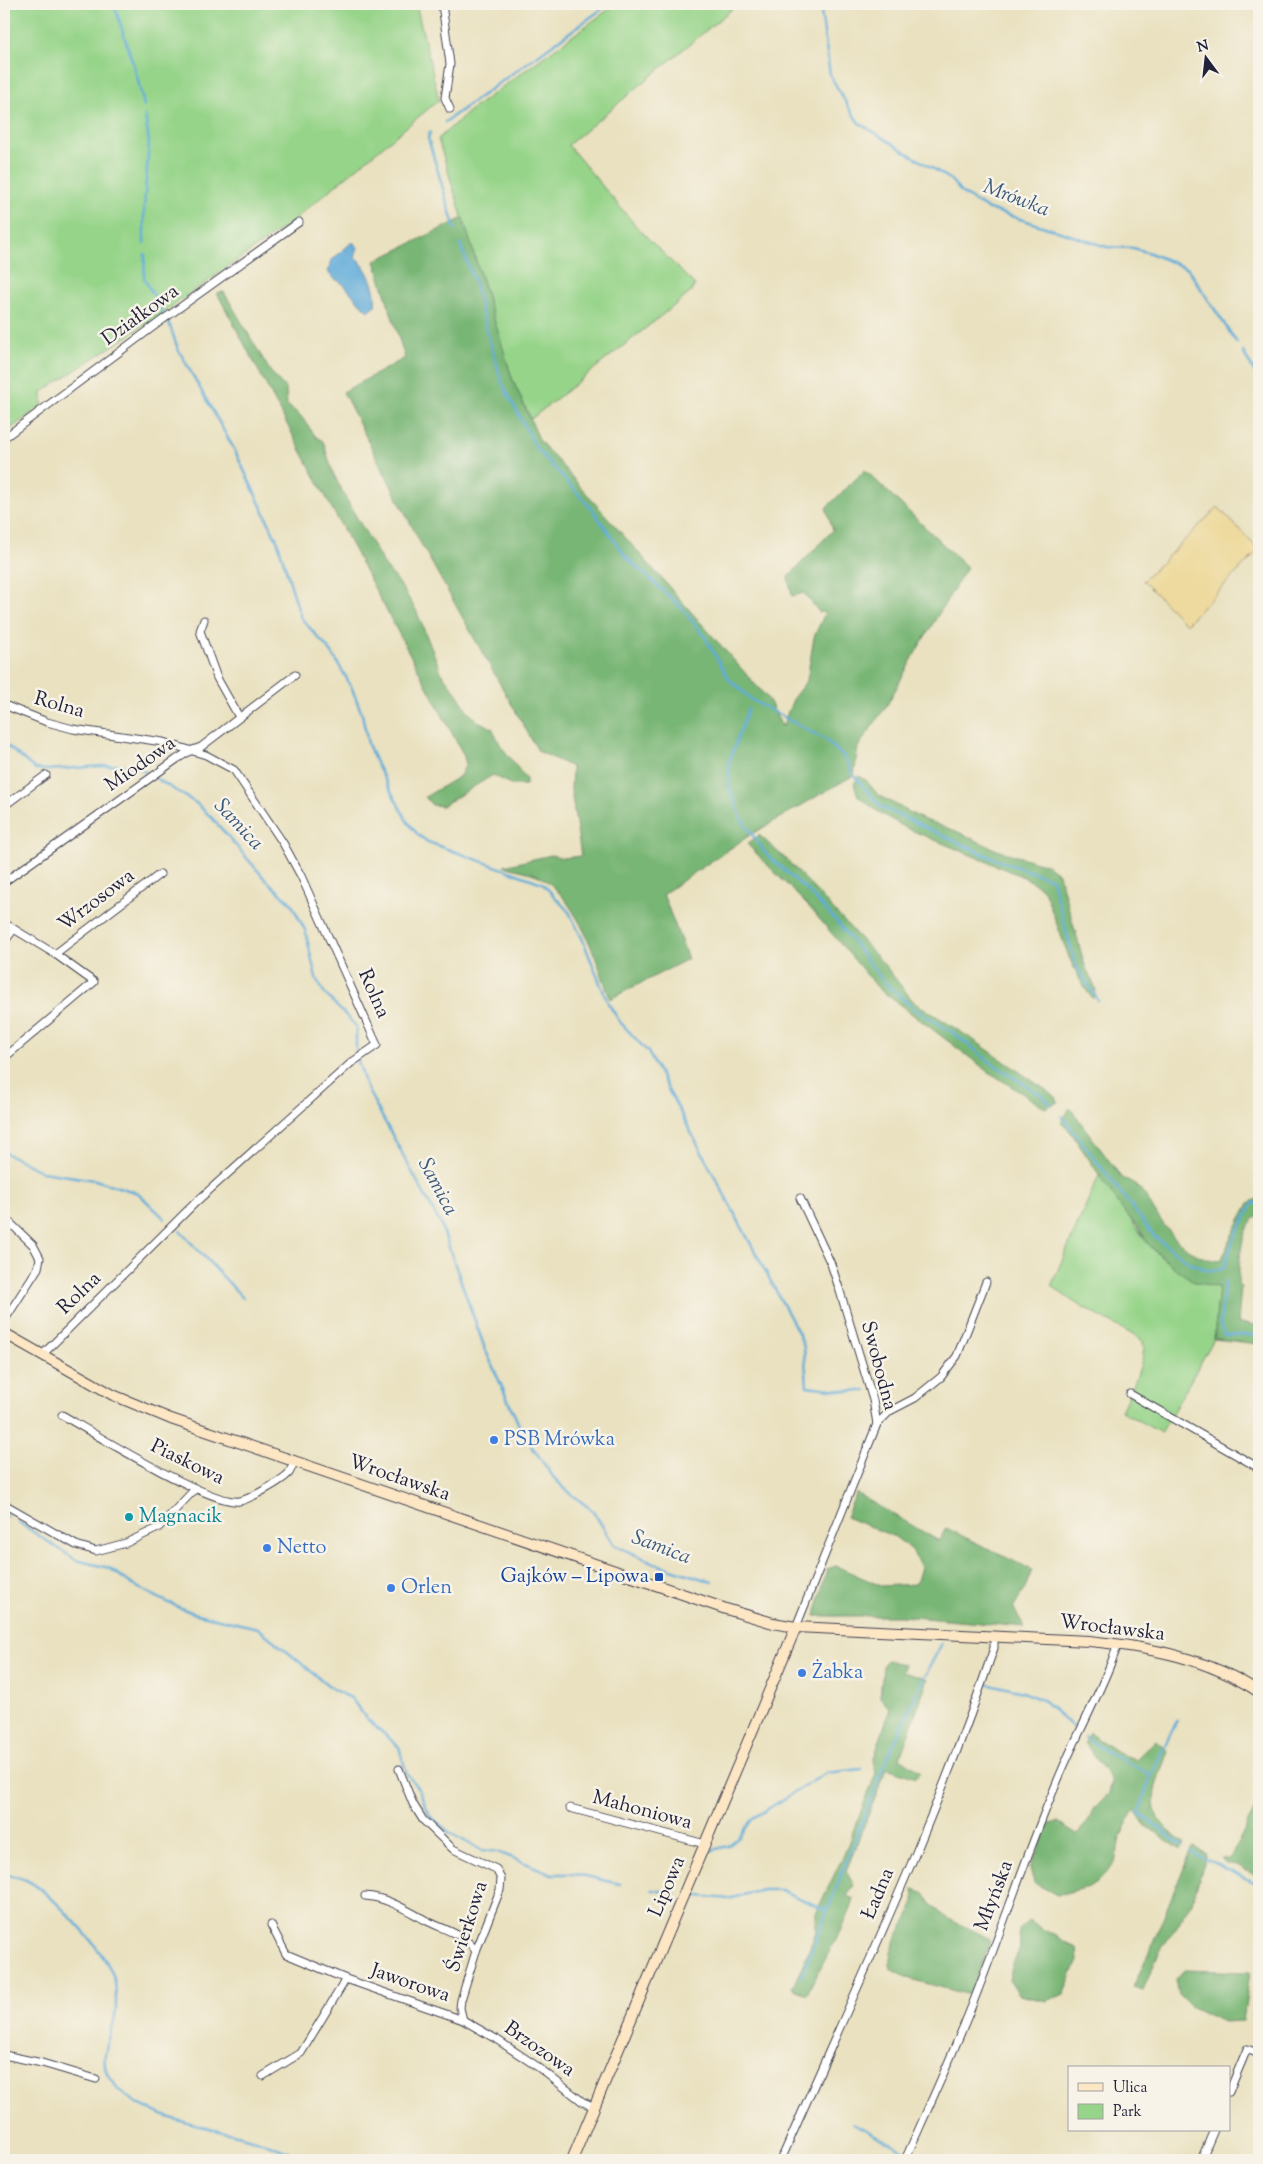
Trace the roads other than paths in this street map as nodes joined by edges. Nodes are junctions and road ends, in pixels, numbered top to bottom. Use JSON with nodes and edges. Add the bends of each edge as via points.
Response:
{"nodes":[{"id":1,"x":442,"y":4,"type":"edge"},
{"id":2,"x":450,"y":108,"type":"dead end"},
{"id":3,"x":299,"y":222,"type":"dead end"},
{"id":4,"x":4,"y":438,"type":"edge"},
{"id":5,"x":204,"y":620,"type":"dead end"},
{"id":6,"x":295,"y":675,"type":"dead end"},
{"id":7,"x":4,"y":705,"type":"edge"},
{"id":8,"x":239,"y":717,"type":"junction"},
{"id":9,"x":190,"y":750,"type":"junction"},
{"id":10,"x":46,"y":775,"type":"dead end"},
{"id":11,"x":4,"y":806,"type":"edge"},
{"id":12,"x":160,"y":874,"type":"dead end"},
{"id":13,"x":4,"y":882,"type":"edge"},
{"id":14,"x":4,"y":923,"type":"edge"},
{"id":15,"x":14,"y":930,"type":"junction"},
{"id":16,"x":4,"y":942,"type":"edge"},
{"id":17,"x":55,"y":954,"type":"junction"},
{"id":18,"x":4,"y":1058,"type":"edge"},
{"id":19,"x":800,"y":1198,"type":"dead end"},
{"id":20,"x":4,"y":1217,"type":"edge"},
{"id":21,"x":986,"y":1282,"type":"dead end"},
{"id":22,"x":4,"y":1321,"type":"edge"},
{"id":23,"x":4,"y":1332,"type":"edge"},
{"id":24,"x":43,"y":1354,"type":"junction"},
{"id":25,"x":1130,"y":1394,"type":"dead end"},
{"id":26,"x":62,"y":1415,"type":"dead end"},
{"id":27,"x":877,"y":1424,"type":"junction"},
{"id":28,"x":294,"y":1462,"type":"junction"},
{"id":29,"x":1259,"y":1468,"type":"edge"},
{"id":30,"x":195,"y":1489,"type":"junction"},
{"id":31,"x":4,"y":1504,"type":"edge"},
{"id":32,"x":796,"y":1627,"type":"junction"},
{"id":33,"x":994,"y":1637,"type":"junction"},
{"id":34,"x":1118,"y":1644,"type":"junction"},
{"id":35,"x":1259,"y":1692,"type":"edge"},
{"id":36,"x":399,"y":1769,"type":"dead end"},
{"id":37,"x":570,"y":1808,"type":"dead end"},
{"id":38,"x":705,"y":1844,"type":"junction"},
{"id":39,"x":365,"y":1896,"type":"dead end"},
{"id":40,"x":271,"y":1926,"type":"dead end"},
{"id":41,"x":476,"y":1951,"type":"junction"},
{"id":42,"x":346,"y":1979,"type":"junction"},
{"id":43,"x":464,"y":2020,"type":"junction"},
{"id":44,"x":1259,"y":2054,"type":"edge"},
{"id":45,"x":4,"y":2055,"type":"edge"},
{"id":46,"x":263,"y":2076,"type":"dead end"},
{"id":47,"x":96,"y":2079,"type":"dead end"},
{"id":48,"x":1230,"y":2090,"type":"edge"},
{"id":49,"x":595,"y":2107,"type":"junction"},
{"id":50,"x":1213,"y":2132,"type":"edge"},
{"id":51,"x":572,"y":2160,"type":"edge"},
{"id":52,"x":781,"y":2160,"type":"edge"},
{"id":53,"x":906,"y":2160,"type":"edge"},
{"id":54,"x":1202,"y":2160,"type":"edge"}],
"edges":[{"from":1,"to":2,"type":"street","via":[[450,64],[445,98]]},
{"from":3,"to":4,"type":"street","name":"Działkowa"},
{"from":5,"to":8,"type":"street","via":[[200,631],[218,678]]},
{"from":6,"to":8,"type":"street","name":"Miodowa"},
{"from":7,"to":9,"type":"street","name":"Rolna","via":[[73,729],[163,742]]},
{"from":8,"to":9,"type":"street","name":"Miodowa","via":[[201,747]]},
{"from":9,"to":13,"type":"street","name":"Miodowa"},
{"from":9,"to":24,"type":"street","name":"Rolna","via":[[234,770],[283,843],[327,930],[378,1045],[195,1203]]},
{"from":10,"to":11,"type":"street"},
{"from":12,"to":17,"type":"street","name":"Wrzosowa"},
{"from":14,"to":15,"type":"street"},
{"from":15,"to":16,"type":"street"},
{"from":15,"to":17,"type":"street"},
{"from":17,"to":18,"type":"street","via":[[94,982]]},
{"from":19,"to":27,"type":"street","name":"Swobodna","via":[[831,1264],[873,1400]]},
{"from":20,"to":22,"type":"street","via":[[32,1245],[40,1258],[38,1268]]},
{"from":21,"to":27,"type":"street","via":[[957,1356],[940,1377],[915,1398],[890,1411]]},
{"from":23,"to":24,"type":"main road","name":"Wrocławska"},
{"from":24,"to":28,"type":"main road","name":"Wrocławska","via":[[138,1406]]},
{"from":25,"to":29,"type":"street"},
{"from":26,"to":30,"type":"street","name":"Piaskowa"},
{"from":27,"to":32,"type":"street","name":"Swobodna"},
{"from":28,"to":30,"type":"street","name":"Piaskowa","via":[[287,1475],[239,1501]]},
{"from":28,"to":32,"type":"main road","name":"Wrocławska","via":[[726,1610],[773,1624]]},
{"from":30,"to":31,"type":"street","via":[[158,1528],[126,1543],[96,1551],[76,1545]]},
{"from":32,"to":33,"type":"main road","name":"Wrocławska"},
{"from":32,"to":38,"type":"main road","name":"Lipowa"},
{"from":33,"to":34,"type":"main road","name":"Wrocławska"},
{"from":33,"to":52,"type":"street","name":"Ładna","via":[[994,1648],[968,1724]]},
{"from":34,"to":35,"type":"main road","name":"Wrocławska","via":[[1160,1650],[1187,1659]]},
{"from":34,"to":53,"type":"street","name":"Młyńska","via":[[1057,1781],[978,1991]]},
{"from":36,"to":41,"type":"street","name":"Świerkowa","via":[[413,1804],[436,1834],[453,1849],[499,1872],[500,1890]]},
{"from":37,"to":38,"type":"street","name":"Mahoniowa"},
{"from":38,"to":49,"type":"main road","name":"Lipowa"},
{"from":39,"to":41,"type":"street","via":[[394,1903],[461,1936]]},
{"from":40,"to":42,"type":"street","name":"Jaworowa","via":[[286,1954]]},
{"from":41,"to":43,"type":"street","name":"Świerkowa","via":[[461,2000]]},
{"from":42,"to":43,"type":"street","name":"Jaworowa"},
{"from":42,"to":46,"type":"street","name":"Jaworowa","via":[[301,2053]]},
{"from":43,"to":49,"type":"street","name":"Brzozowa"},
{"from":44,"to":48,"type":"street","via":[[1247,2049]]},
{"from":45,"to":47,"type":"street"},
{"from":49,"to":51,"type":"main road","name":"Lipowa"},
{"from":50,"to":54,"type":"street"}]}
